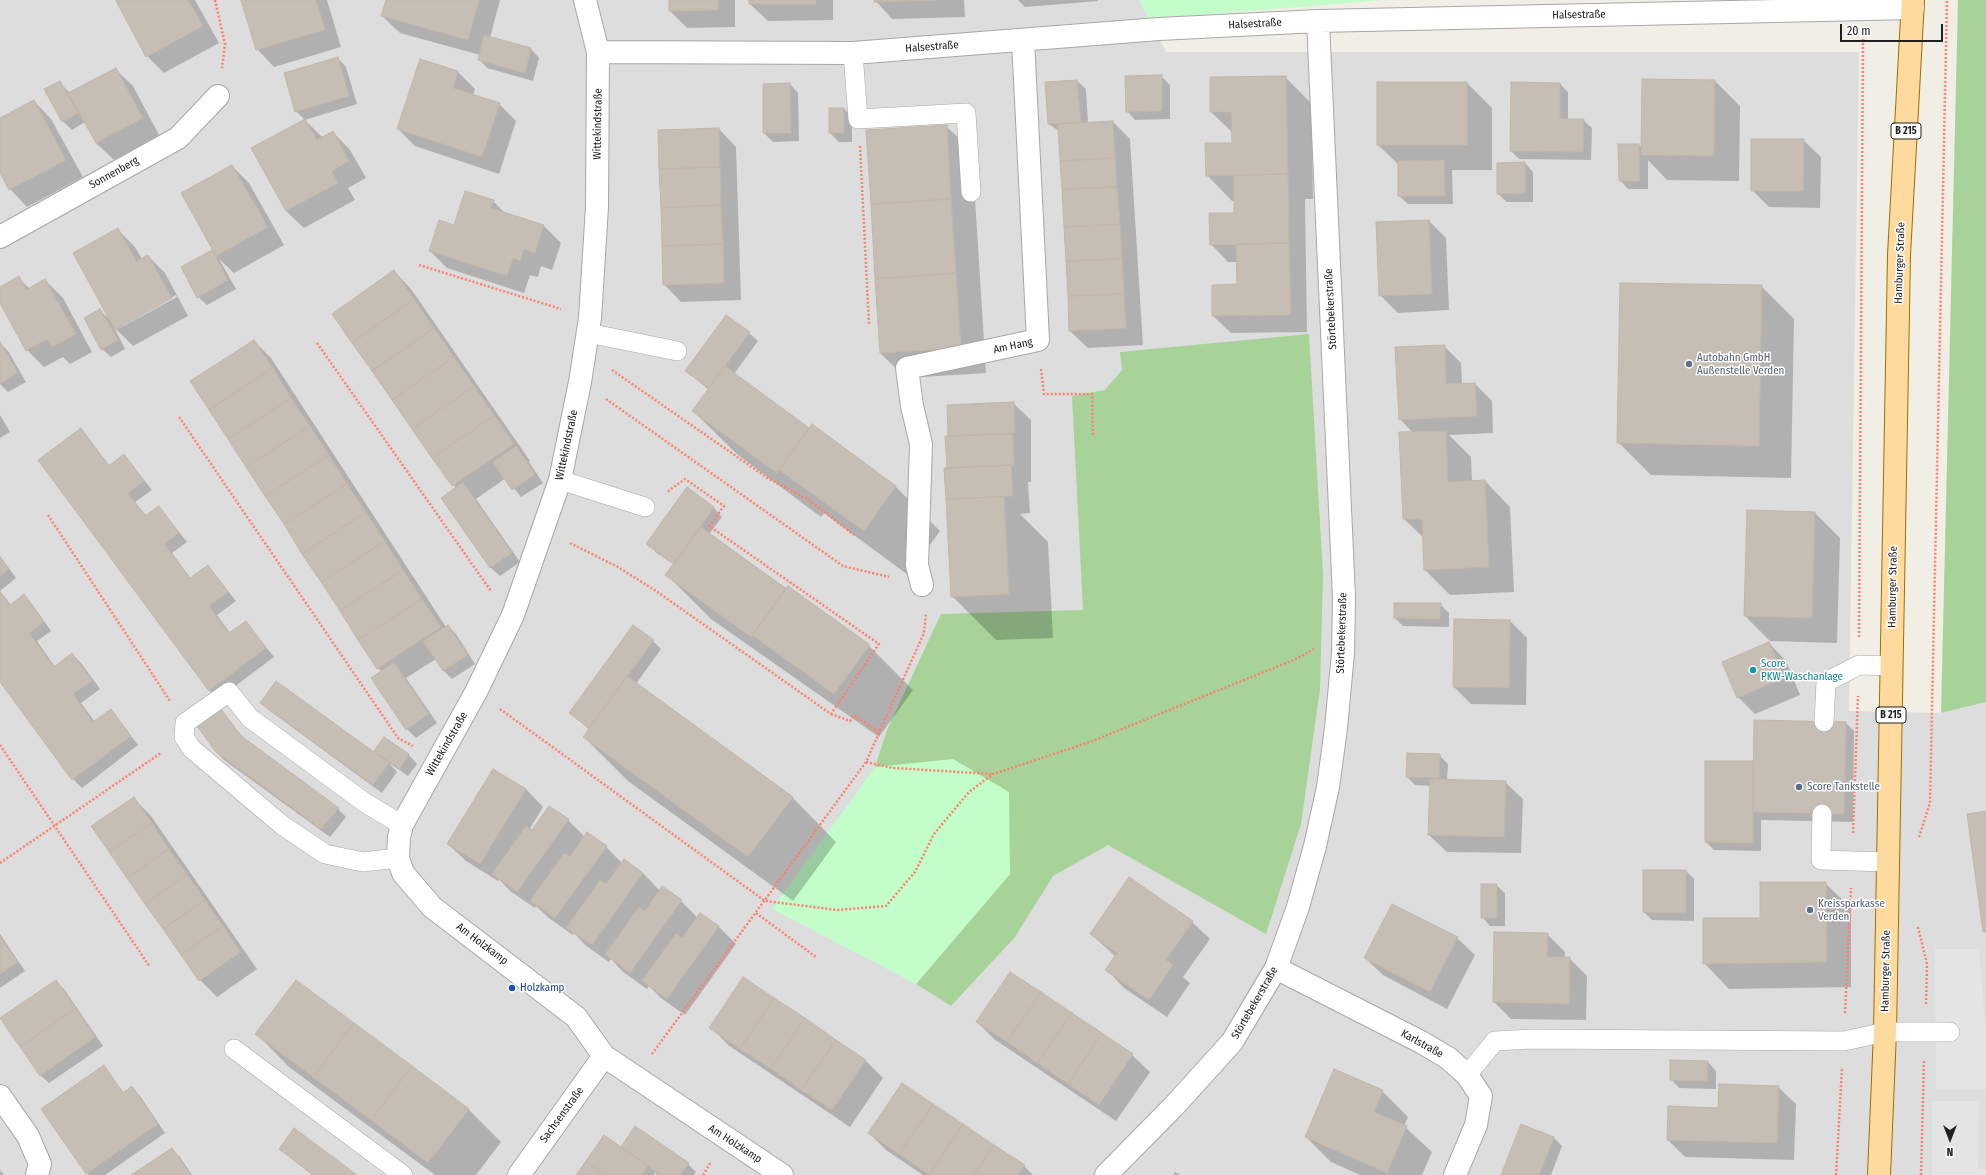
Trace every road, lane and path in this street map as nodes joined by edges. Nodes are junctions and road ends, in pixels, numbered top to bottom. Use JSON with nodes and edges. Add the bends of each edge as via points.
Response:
{"nodes":[{"id":1,"x":215,"y":0,"type":"edge"},
{"id":2,"x":585,"y":0,"type":"edge"},
{"id":3,"x":1947,"y":0,"type":"edge"},
{"id":4,"x":1913,"y":4,"type":"edge"},
{"id":5,"x":1318,"y":21,"type":"junction"},
{"id":6,"x":1023,"y":40,"type":"junction"},
{"id":7,"x":1863,"y":49,"type":"dead end"},
{"id":8,"x":598,"y":52,"type":"junction"},
{"id":9,"x":853,"y":53,"type":"junction"},
{"id":10,"x":218,"y":96,"type":"joint"},
{"id":11,"x":858,"y":119,"type":"junction"},
{"id":12,"x":971,"y":192,"type":"dead end"},
{"id":13,"x":0,"y":237,"type":"edge"},
{"id":14,"x":419,"y":265,"type":"dead end"},
{"id":15,"x":869,"y":324,"type":"dead end"},
{"id":16,"x":588,"y":334,"type":"junction"},
{"id":17,"x":1038,"y":340,"type":"junction"},
{"id":18,"x":317,"y":343,"type":"dead end"},
{"id":19,"x":677,"y":351,"type":"dead end"},
{"id":20,"x":580,"y":382,"type":"junction"},
{"id":21,"x":179,"y":417,"type":"dead end"},
{"id":22,"x":1093,"y":435,"type":"dead end"},
{"id":23,"x":560,"y":480,"type":"junction"},
{"id":24,"x":645,"y":507,"type":"joint"},
{"id":25,"x":48,"y":515,"type":"dead end"},
{"id":26,"x":544,"y":532,"type":"junction"},
{"id":27,"x":854,"y":535,"type":"dead end"},
{"id":28,"x":922,"y":585,"type":"junction"},
{"id":29,"x":513,"y":615,"type":"junction"},
{"id":30,"x":1344,"y":632,"type":"junction"},
{"id":31,"x":1859,"y":664,"type":"junction"},
{"id":32,"x":1892,"y":666,"type":"junction"},
{"id":33,"x":476,"y":692,"type":"junction"},
{"id":34,"x":831,"y":714,"type":"junction"},
{"id":35,"x":1824,"y":722,"type":"dead end"},
{"id":36,"x":184,"y":730,"type":"junction"},
{"id":37,"x":880,"y":733,"type":"junction"},
{"id":38,"x":0,"y":745,"type":"edge"},
{"id":39,"x":437,"y":761,"type":"junction"},
{"id":40,"x":866,"y":762,"type":"junction"},
{"id":41,"x":993,"y":774,"type":"junction"},
{"id":42,"x":1822,"y":814,"type":"dead end"},
{"id":43,"x":54,"y":825,"type":"junction"},
{"id":44,"x":402,"y":825,"type":"junction"},
{"id":45,"x":1919,"y":839,"type":"dead end"},
{"id":46,"x":398,"y":858,"type":"junction"},
{"id":47,"x":1852,"y":861,"type":"junction"},
{"id":48,"x":1888,"y":862,"type":"junction"},
{"id":49,"x":0,"y":863,"type":"edge"},
{"id":50,"x":765,"y":901,"type":"junction"},
{"id":51,"x":756,"y":913,"type":"junction"},
{"id":52,"x":1916,"y":921,"type":"dead end"},
{"id":53,"x":816,"y":957,"type":"dead end"},
{"id":54,"x":150,"y":967,"type":"dead end"},
{"id":55,"x":1276,"y":968,"type":"junction"},
{"id":56,"x":1884,"y":1032,"type":"junction"},
{"id":57,"x":1925,"y":1032,"type":"junction"},
{"id":58,"x":1950,"y":1032,"type":"dead end"},
{"id":59,"x":1844,"y":1041,"type":"junction"},
{"id":60,"x":234,"y":1049,"type":"dead end"},
{"id":61,"x":604,"y":1056,"type":"junction"},
{"id":62,"x":1467,"y":1075,"type":"junction"},
{"id":63,"x":635,"y":1077,"type":"junction"},
{"id":64,"x":0,"y":1096,"type":"edge"},
{"id":65,"x":37,"y":1175,"type":"edge"},
{"id":66,"x":403,"y":1175,"type":"edge"},
{"id":67,"x":519,"y":1175,"type":"edge"},
{"id":68,"x":782,"y":1175,"type":"edge"},
{"id":69,"x":1106,"y":1175,"type":"edge"},
{"id":70,"x":1455,"y":1175,"type":"edge"},
{"id":71,"x":1836,"y":1175,"type":"edge"},
{"id":72,"x":1879,"y":1175,"type":"edge"},
{"id":73,"x":1921,"y":1175,"type":"edge"}],
"edges":[{"from":1,"to":10,"type":"path","via":[[225,44]]},
{"from":2,"to":8,"type":"street","name":"Wittekindstraße"},
{"from":3,"to":45,"type":"path","via":[[1930,803]]},
{"from":4,"to":5,"type":"street","name":"Halsestraße"},
{"from":4,"to":32,"type":"main road","name":"Hamburger Straße","number":"B 215","via":[[1899,255]]},
{"from":5,"to":6,"type":"street","name":"Halsestraße","via":[[1159,29]]},
{"from":5,"to":30,"type":"street","name":"Störtebekerstraße"},
{"from":6,"to":9,"type":"street","name":"Halsestraße"},
{"from":6,"to":17,"type":"street","name":"Am Hang"},
{"from":7,"to":31,"type":"path"},
{"from":8,"to":9,"type":"street","name":"Halsestraße"},
{"from":8,"to":16,"type":"street","name":"Wittekindstraße","via":[[597,207]]},
{"from":9,"to":11,"type":"lane"},
{"from":10,"to":13,"type":"street","name":"Sonnenberg","via":[[178,138]]},
{"from":11,"to":12,"type":"lane","via":[[966,113]]},
{"from":11,"to":15,"type":"path"},
{"from":14,"to":16,"type":"path"},
{"from":16,"to":19,"type":"lane"},
{"from":16,"to":20,"type":"street","name":"Wittekindstraße"},
{"from":16,"to":27,"type":"path","via":[[769,479],[809,500]]},
{"from":17,"to":22,"type":"path","via":[[1044,394],[1092,394]]},
{"from":17,"to":28,"type":"street","name":"Am Hang","via":[[907,368],[921,444],[917,565]]},
{"from":18,"to":29,"type":"path","via":[[495,597]]},
{"from":20,"to":23,"type":"street","name":"Wittekindstraße"},
{"from":20,"to":28,"type":"path","via":[[843,566]]},
{"from":21,"to":39,"type":"path","via":[[398,738]]},
{"from":23,"to":24,"type":"lane"},
{"from":23,"to":26,"type":"street","name":"Wittekindstraße"},
{"from":24,"to":34,"type":"path","via":[[685,479],[724,506],[709,526],[879,644]]},
{"from":25,"to":36,"type":"path"},
{"from":26,"to":29,"type":"street","name":"Wittekindstraße"},
{"from":26,"to":34,"type":"path","via":[[618,567]]},
{"from":28,"to":37,"type":"path","via":[[927,603],[924,633]]},
{"from":29,"to":33,"type":"street","name":"Wittekindstraße"},
{"from":30,"to":41,"type":"path","via":[[1296,659],[1090,742]]},
{"from":30,"to":55,"type":"street","name":"Störtebekerstraße","via":[[1328,788],[1298,907]]},
{"from":31,"to":32,"type":"lane"},
{"from":31,"to":35,"type":"lane","via":[[1826,682]]},
{"from":31,"to":47,"type":"path"},
{"from":32,"to":48,"type":"main road","name":"Hamburger Straße","number":"B 215"},
{"from":33,"to":39,"type":"street","name":"Wittekindstraße"},
{"from":33,"to":50,"type":"path"},
{"from":34,"to":37,"type":"path","via":[[850,721],[854,715]]},
{"from":36,"to":43,"type":"path"},
{"from":36,"to":44,"type":"lane","via":[[229,692],[250,718],[364,802]]},
{"from":36,"to":46,"type":"lane","via":[[192,749],[282,825],[324,854],[362,862]]},
{"from":37,"to":40,"type":"path"},
{"from":38,"to":43,"type":"path"},
{"from":39,"to":44,"type":"street","name":"Wittekindstraße"},
{"from":40,"to":41,"type":"path","via":[[893,768]]},
{"from":40,"to":50,"type":"path"},
{"from":41,"to":50,"type":"path","via":[[969,792],[934,834],[915,872],[886,906],[837,910]]},
{"from":42,"to":47,"type":"lane","via":[[1821,860]]},
{"from":43,"to":49,"type":"path"},
{"from":43,"to":54,"type":"path"},
{"from":44,"to":46,"type":"street","name":"Wittekindstraße"},
{"from":46,"to":61,"type":"street","name":"Am Holzkamp","via":[[403,873],[432,907],[576,1017]]},
{"from":47,"to":48,"type":"lane"},
{"from":47,"to":59,"type":"path"},
{"from":48,"to":56,"type":"main road","name":"Hamburger Straße","number":"B 215"},
{"from":50,"to":51,"type":"path"},
{"from":51,"to":53,"type":"path"},
{"from":51,"to":63,"type":"path"},
{"from":52,"to":57,"type":"path","via":[[1927,964]]},
{"from":55,"to":62,"type":"street","name":"Karlstraße","via":[[1421,1042],[1448,1058]]},
{"from":55,"to":69,"type":"street","name":"Störtebekerstraße","via":[[1232,1042]]},
{"from":56,"to":57,"type":"lane"},
{"from":56,"to":59,"type":"lane"},
{"from":56,"to":72,"type":"main road","name":"Hamburger Straße","number":"B 215"},
{"from":57,"to":58,"type":"lane"},
{"from":57,"to":73,"type":"path"},
{"from":59,"to":62,"type":"lane","via":[[1495,1041]]},
{"from":59,"to":71,"type":"path"},
{"from":60,"to":66,"type":"lane"},
{"from":61,"to":63,"type":"street","name":"Am Holzkamp"},
{"from":61,"to":67,"type":"street","name":"Sachsenstraße"},
{"from":62,"to":70,"type":"street","name":"Karlstraße","via":[[1481,1096],[1476,1125]]},
{"from":63,"to":68,"type":"street","name":"Am Holzkamp"},
{"from":64,"to":65,"type":"street","via":[[28,1136],[40,1164]]}]}
